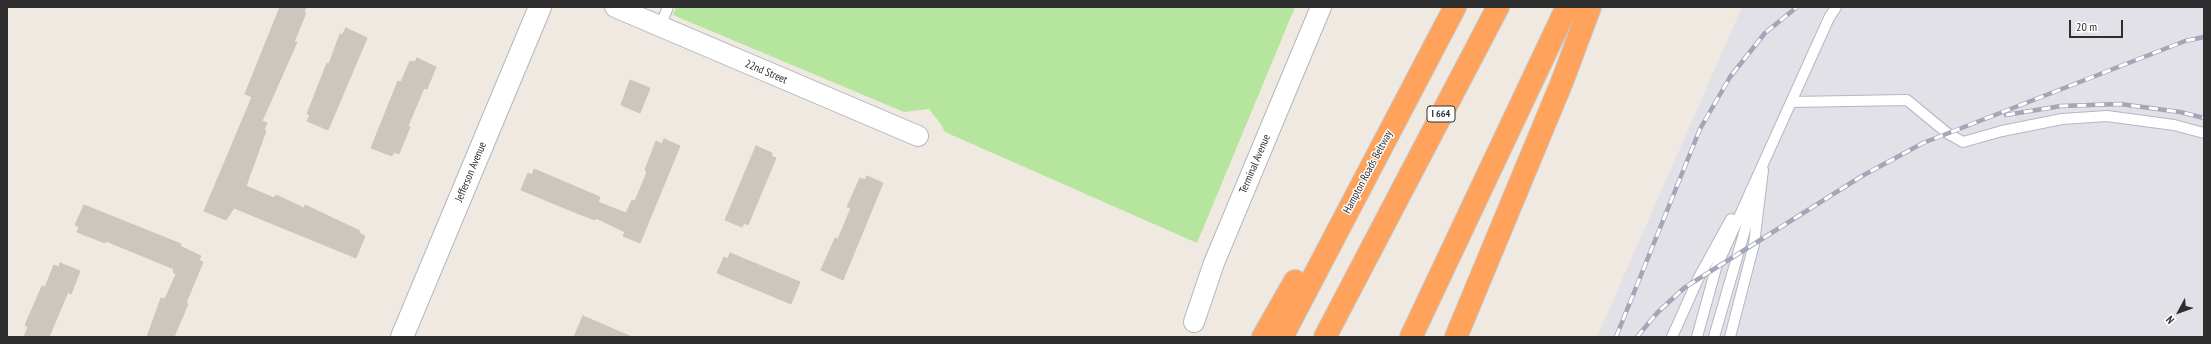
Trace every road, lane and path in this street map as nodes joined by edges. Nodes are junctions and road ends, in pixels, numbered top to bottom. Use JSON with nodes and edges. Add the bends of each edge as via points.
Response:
{"nodes":[{"id":1,"x":540,"y":7,"type":"edge"},
{"id":2,"x":615,"y":7,"type":"edge"},
{"id":3,"x":668,"y":7,"type":"edge"},
{"id":4,"x":1321,"y":7,"type":"edge"},
{"id":5,"x":1455,"y":7,"type":"edge"},
{"id":6,"x":1567,"y":7,"type":"edge"},
{"id":7,"x":1590,"y":7,"type":"edge"},
{"id":8,"x":1836,"y":7,"type":"edge"},
{"id":9,"x":1496,"y":12,"type":"edge"},
{"id":10,"x":660,"y":27,"type":"junction"},
{"id":11,"x":1791,"y":102,"type":"junction"},
{"id":12,"x":2204,"y":133,"type":"edge"},
{"id":13,"x":918,"y":136,"type":"dead end"},
{"id":14,"x":1764,"y":160,"type":"junction"},
{"id":15,"x":1354,"y":197,"type":"junction"},
{"id":16,"x":1684,"y":311,"type":"junction"},
{"id":17,"x":1194,"y":322,"type":"dead end"},
{"id":18,"x":402,"y":337,"type":"edge"},
{"id":19,"x":1263,"y":337,"type":"edge"},
{"id":20,"x":1282,"y":337,"type":"edge"},
{"id":21,"x":1325,"y":337,"type":"edge"},
{"id":22,"x":1411,"y":337,"type":"edge"},
{"id":23,"x":1456,"y":337,"type":"edge"},
{"id":24,"x":1665,"y":337,"type":"edge"},
{"id":25,"x":1672,"y":337,"type":"edge"},
{"id":26,"x":1697,"y":337,"type":"edge"},
{"id":27,"x":1714,"y":337,"type":"edge"},
{"id":28,"x":1730,"y":337,"type":"edge"}],
"edges":[{"from":1,"to":18,"type":"main road","name":"Jefferson Avenue"},
{"from":2,"to":10,"type":"street","name":"22nd Street"},
{"from":3,"to":10,"type":"lane"},
{"from":4,"to":17,"type":"street","name":"Terminal Avenue","via":[[1214,263]]},
{"from":5,"to":15,"type":"highway","name":"Hampton Roads Beltway"},
{"from":6,"to":22,"type":"highway"},
{"from":7,"to":23,"type":"highway","via":[[1562,82]]},
{"from":8,"to":11,"type":"lane"},
{"from":9,"to":21,"type":"highway","number":"I 664"},
{"from":10,"to":13,"type":"street","name":"22nd Street"},
{"from":11,"to":12,"type":"lane","via":[[1906,100],[1947,133],[1963,142],[2062,119],[2107,116],[2174,125]]},
{"from":11,"to":14,"type":"lane"},
{"from":14,"to":16,"type":"lane","via":[[1698,279]]},
{"from":14,"to":26,"type":"lane","via":[[1716,268]]},
{"from":14,"to":27,"type":"lane"},
{"from":14,"to":28,"type":"lane","via":[[1754,244]]},
{"from":15,"to":19,"type":"highway","via":[[1292,284]]},
{"from":15,"to":20,"type":"highway","name":"Hampton Roads Beltway"},
{"from":16,"to":24,"type":"lane"},
{"from":16,"to":25,"type":"lane"}]}
